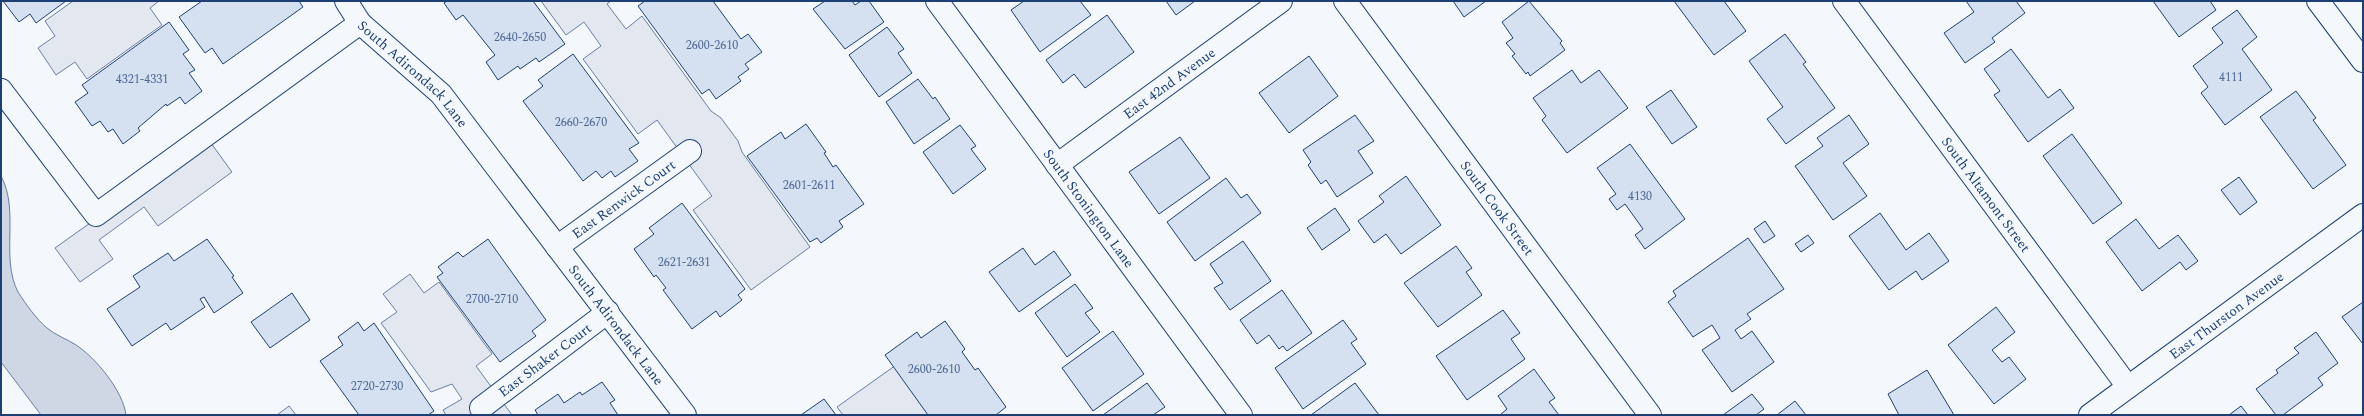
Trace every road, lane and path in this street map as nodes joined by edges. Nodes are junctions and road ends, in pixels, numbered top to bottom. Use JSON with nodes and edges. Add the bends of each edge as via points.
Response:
{"nodes":[{"id":1,"x":346,"y":1,"type":"edge"},
{"id":2,"x":937,"y":1,"type":"edge"},
{"id":3,"x":1281,"y":1,"type":"edge"},
{"id":4,"x":1345,"y":1,"type":"edge"},
{"id":5,"x":1844,"y":1,"type":"edge"},
{"id":6,"x":2318,"y":1,"type":"edge"},
{"id":7,"x":360,"y":23,"type":"junction"},
{"id":8,"x":2363,"y":61,"type":"edge"},
{"id":9,"x":1,"y":90,"type":"edge"},
{"id":10,"x":690,"y":151,"type":"dead end"},
{"id":11,"x":1057,"y":165,"type":"junction"},
{"id":12,"x":2363,"y":216,"type":"edge"},
{"id":13,"x":557,"y":247,"type":"junction"},
{"id":14,"x":608,"y":312,"type":"junction"},
{"id":15,"x":2128,"y":387,"type":"junction"},
{"id":16,"x":481,"y":408,"type":"dead end"},
{"id":17,"x":685,"y":415,"type":"edge"},
{"id":18,"x":1241,"y":415,"type":"edge"},
{"id":19,"x":1650,"y":415,"type":"edge"},
{"id":20,"x":2090,"y":415,"type":"edge"}],
"edges":[{"from":1,"to":7,"type":"street"},
{"from":2,"to":11,"type":"street","name":"South Stonington Lane"},
{"from":3,"to":11,"type":"street","name":"East 42nd Avenue"},
{"from":4,"to":19,"type":"street","name":"South Cook Street"},
{"from":5,"to":15,"type":"street","name":"South Altamont Street"},
{"from":6,"to":8,"type":"street"},
{"from":7,"to":9,"type":"street","name":"South Adirondack Lane","via":[[96,215]]},
{"from":7,"to":13,"type":"street","name":"South Adirondack Lane","via":[[441,94]]},
{"from":10,"to":13,"type":"street","name":"East Renwick Court"},
{"from":11,"to":18,"type":"street","name":"South Stonington Lane"},
{"from":12,"to":15,"type":"street","name":"East Thurston Avenue"},
{"from":13,"to":14,"type":"street","name":"South Adirondack Lane"},
{"from":14,"to":16,"type":"street","name":"East Shaker Court"},
{"from":14,"to":17,"type":"street","name":"South Adirondack Lane"},
{"from":15,"to":20,"type":"street","name":"East Thurston Avenue"}]}
